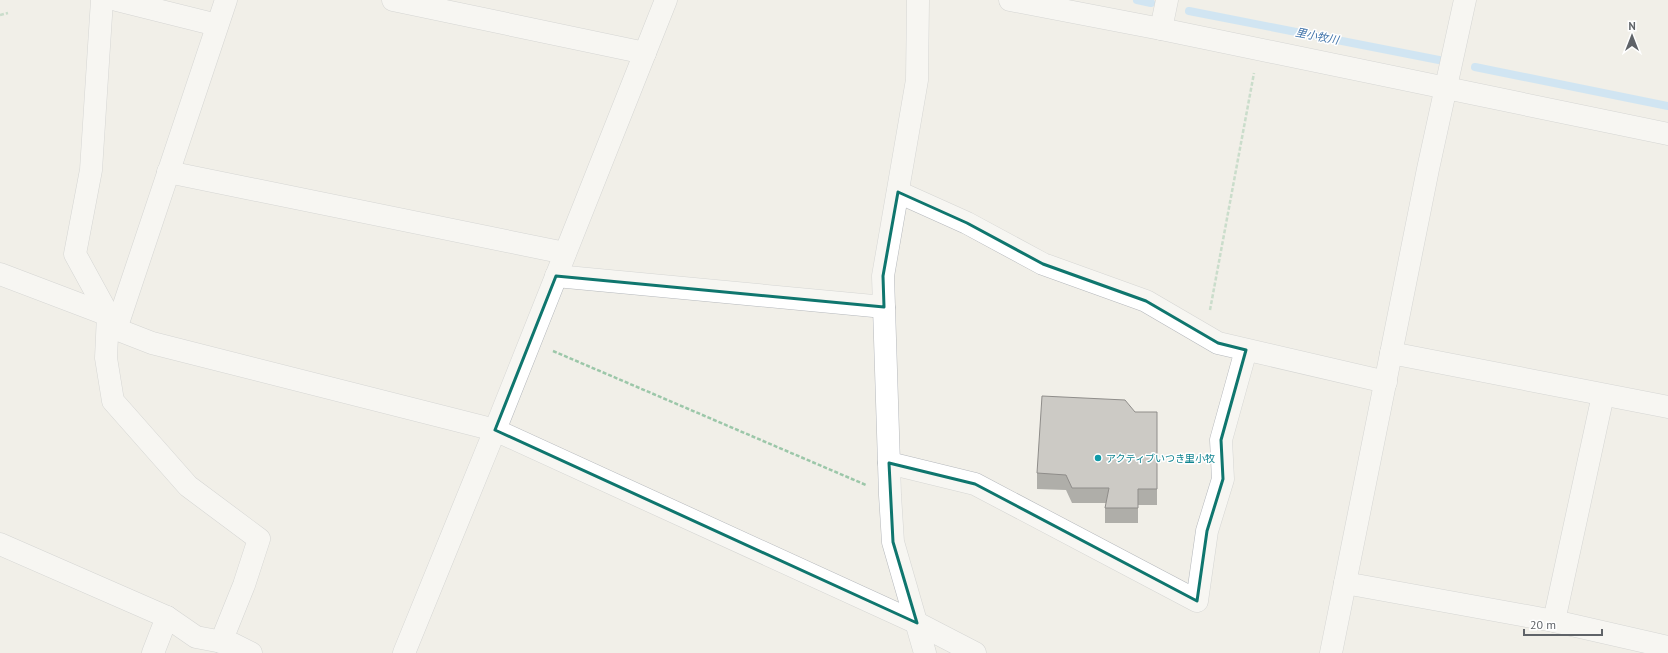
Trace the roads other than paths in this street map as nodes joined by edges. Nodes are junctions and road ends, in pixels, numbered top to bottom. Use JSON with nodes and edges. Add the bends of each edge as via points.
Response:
{"nodes":[{"id":1,"x":102,"y":0,"type":"edge"},
{"id":2,"x":117,"y":0,"type":"edge"},
{"id":3,"x":226,"y":0,"type":"edge"},
{"id":4,"x":393,"y":0,"type":"edge"},
{"id":5,"x":666,"y":0,"type":"edge"},
{"id":6,"x":918,"y":0,"type":"edge"},
{"id":7,"x":1010,"y":0,"type":"edge"},
{"id":8,"x":1167,"y":0,"type":"edge"},
{"id":9,"x":1465,"y":0,"type":"edge"},
{"id":10,"x":217,"y":25,"type":"junction"},
{"id":11,"x":1161,"y":29,"type":"junction"},
{"id":12,"x":645,"y":53,"type":"junction"},
{"id":13,"x":1446,"y":88,"type":"junction"},
{"id":14,"x":1668,"y":134,"type":"edge"},
{"id":15,"x":168,"y":172,"type":"junction"},
{"id":16,"x":898,"y":192,"type":"junction"},
{"id":17,"x":565,"y":254,"type":"junction"},
{"id":18,"x":0,"y":274,"type":"edge"},
{"id":19,"x":556,"y":276,"type":"junction"},
{"id":20,"x":884,"y":307,"type":"junction"},
{"id":21,"x":112,"y":322,"type":"junction"},
{"id":22,"x":1246,"y":350,"type":"junction"},
{"id":23,"x":1392,"y":353,"type":"junction"},
{"id":24,"x":1386,"y":382,"type":"junction"},
{"id":25,"x":1603,"y":395,"type":"junction"},
{"id":26,"x":1668,"y":407,"type":"edge"},
{"id":27,"x":495,"y":430,"type":"junction"},
{"id":28,"x":889,"y":463,"type":"junction"},
{"id":29,"x":0,"y":544,"type":"edge"},
{"id":30,"x":1345,"y":583,"type":"junction"},
{"id":31,"x":167,"y":617,"type":"junction"},
{"id":32,"x":1554,"y":621,"type":"junction"},
{"id":33,"x":917,"y":623,"type":"junction"},
{"id":34,"x":221,"y":642,"type":"junction"},
{"id":35,"x":1668,"y":647,"type":"edge"},
{"id":36,"x":153,"y":653,"type":"edge"},
{"id":37,"x":251,"y":653,"type":"edge"},
{"id":38,"x":404,"y":653,"type":"edge"},
{"id":39,"x":925,"y":653,"type":"edge"},
{"id":40,"x":976,"y":653,"type":"edge"},
{"id":41,"x":1331,"y":653,"type":"edge"}],
"edges":[{"from":1,"to":21,"type":"street","via":[[90,170],[75,254]]},
{"from":2,"to":10,"type":"street"},
{"from":3,"to":10,"type":"street"},
{"from":4,"to":12,"type":"street"},
{"from":5,"to":12,"type":"street"},
{"from":6,"to":16,"type":"street","via":[[917,80]]},
{"from":7,"to":11,"type":"street"},
{"from":8,"to":11,"type":"street"},
{"from":9,"to":13,"type":"street"},
{"from":10,"to":15,"type":"street"},
{"from":11,"to":13,"type":"street"},
{"from":12,"to":17,"type":"street"},
{"from":13,"to":14,"type":"street"},
{"from":13,"to":23,"type":"street"},
{"from":15,"to":17,"type":"street"},
{"from":15,"to":21,"type":"street"},
{"from":16,"to":20,"type":"street","via":[[883,276]]},
{"from":16,"to":22,"type":"street","via":[[967,223],[1043,264],[1146,301],[1218,343]]},
{"from":17,"to":19,"type":"street"},
{"from":18,"to":21,"type":"street"},
{"from":19,"to":20,"type":"street"},
{"from":19,"to":27,"type":"street"},
{"from":20,"to":28,"type":"street"},
{"from":21,"to":27,"type":"street","via":[[152,343]]},
{"from":21,"to":34,"type":"street","via":[[106,358],[113,401],[188,486],[259,539],[244,586]]},
{"from":22,"to":24,"type":"street"},
{"from":22,"to":28,"type":"street","via":[[1221,440],[1223,479],[1207,531],[1197,601],[975,484]]},
{"from":23,"to":24,"type":"street"},
{"from":23,"to":25,"type":"street"},
{"from":24,"to":30,"type":"street"},
{"from":25,"to":26,"type":"street"},
{"from":25,"to":32,"type":"street"},
{"from":27,"to":33,"type":"street"},
{"from":27,"to":38,"type":"street"},
{"from":28,"to":33,"type":"street","via":[[893,542]]},
{"from":29,"to":31,"type":"street"},
{"from":30,"to":32,"type":"street"},
{"from":30,"to":41,"type":"street"},
{"from":31,"to":34,"type":"street","via":[[196,636]]},
{"from":31,"to":36,"type":"street"},
{"from":32,"to":35,"type":"street"},
{"from":33,"to":39,"type":"street"},
{"from":33,"to":40,"type":"street"},
{"from":34,"to":37,"type":"street","via":[[233,644]]}]}
